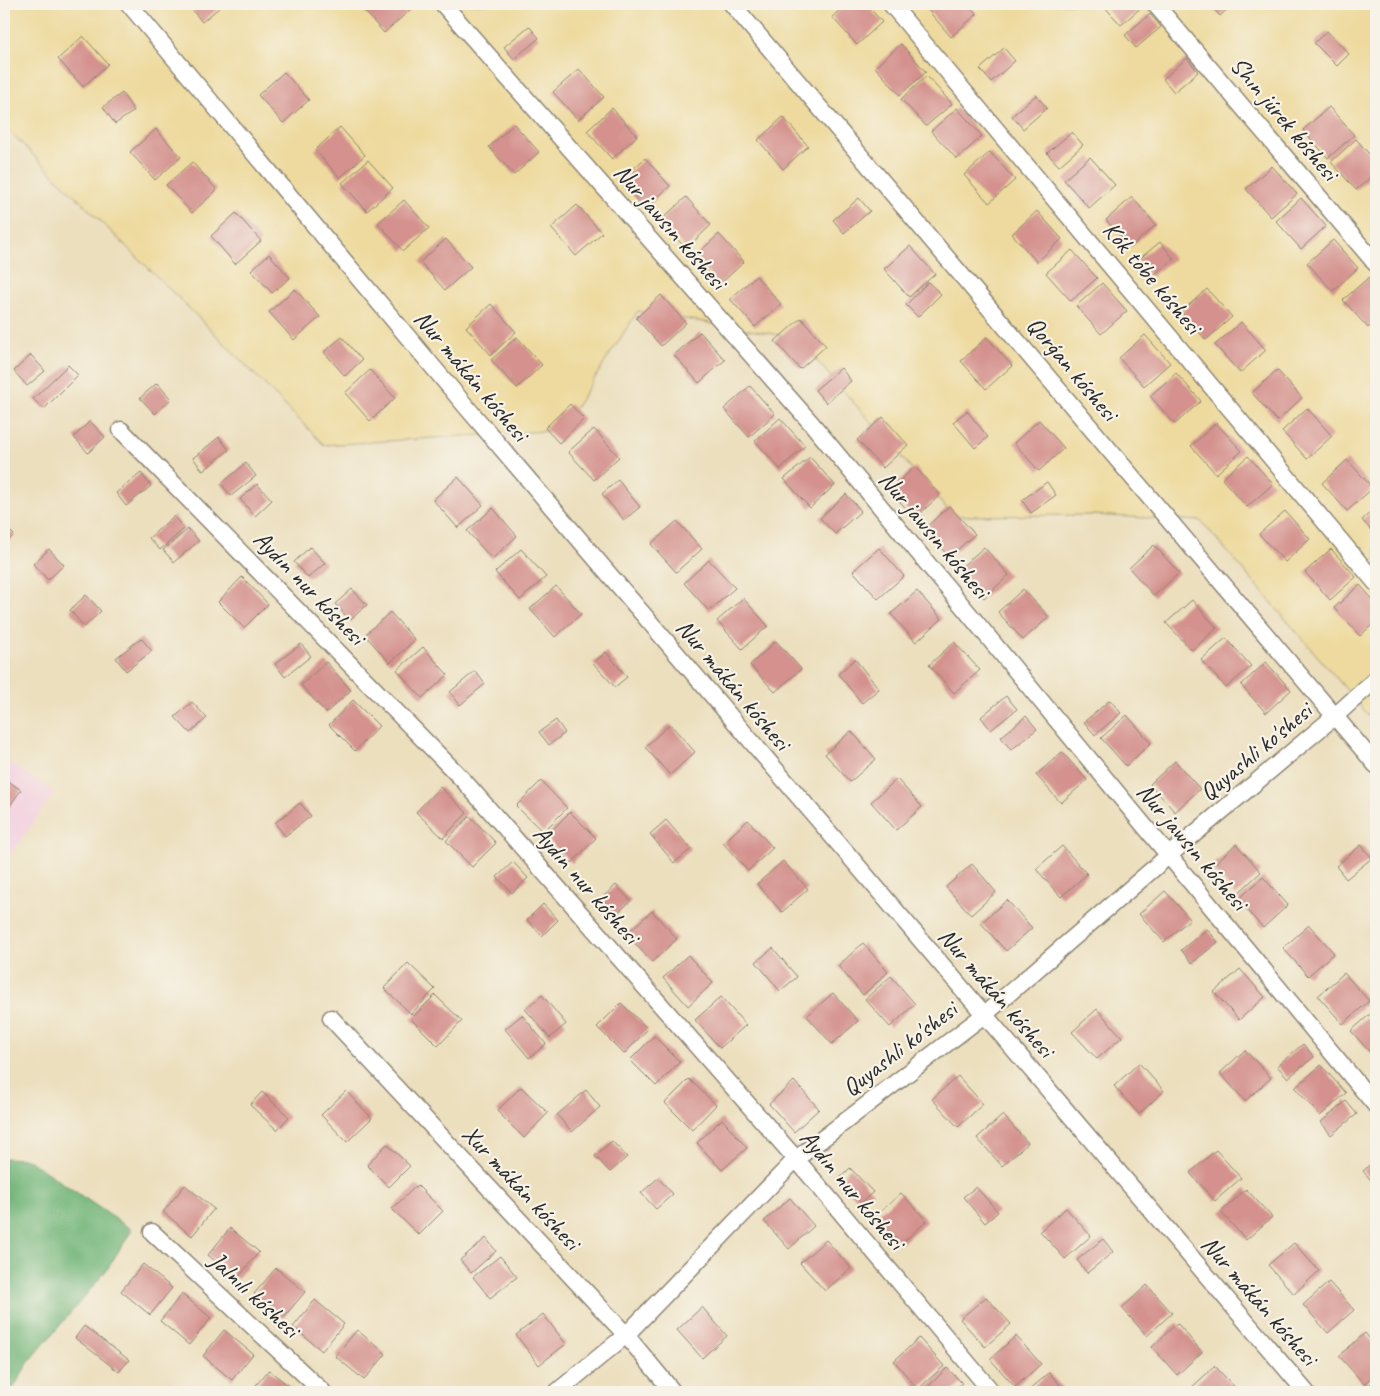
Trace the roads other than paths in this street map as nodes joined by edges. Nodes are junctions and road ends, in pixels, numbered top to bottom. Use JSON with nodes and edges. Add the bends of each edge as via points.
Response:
{"nodes":[{"id":1,"x":129,"y":4,"type":"edge"},
{"id":2,"x":443,"y":4,"type":"edge"},
{"id":3,"x":732,"y":4,"type":"edge"},
{"id":4,"x":891,"y":4,"type":"edge"},
{"id":5,"x":1156,"y":4,"type":"edge"},
{"id":6,"x":1376,"y":264,"type":"edge"},
{"id":7,"x":121,"y":430,"type":"dead end"},
{"id":8,"x":1376,"y":583,"type":"edge"},
{"id":9,"x":1376,"y":680,"type":"edge"},
{"id":10,"x":1335,"y":716,"type":"junction"},
{"id":11,"x":1376,"y":764,"type":"edge"},
{"id":12,"x":1168,"y":856,"type":"junction"},
{"id":13,"x":984,"y":1015,"type":"junction"},
{"id":14,"x":331,"y":1018,"type":"dead end"},
{"id":15,"x":1376,"y":1106,"type":"edge"},
{"id":16,"x":796,"y":1160,"type":"junction"},
{"id":17,"x":152,"y":1232,"type":"dead end"},
{"id":18,"x":626,"y":1335,"type":"junction"},
{"id":19,"x":323,"y":1392,"type":"edge"},
{"id":20,"x":557,"y":1392,"type":"edge"},
{"id":21,"x":673,"y":1392,"type":"edge"},
{"id":22,"x":992,"y":1392,"type":"edge"},
{"id":23,"x":1306,"y":1392,"type":"edge"}],
"edges":[{"from":1,"to":13,"type":"street","name":"Nur mákán kóshesi","via":[[468,410]]},
{"from":2,"to":12,"type":"street","name":"Nur jawsın kóshesi","via":[[812,424]]},
{"from":3,"to":10,"type":"street","name":"Qorǵan kóshesi"},
{"from":4,"to":8,"type":"street","name":"Kók tóbe kóshesi"},
{"from":5,"to":6,"type":"street","name":"Shın júrek kóshesi"},
{"from":7,"to":16,"type":"street","name":"Aydın nur kóshesi","via":[[464,781]]},
{"from":9,"to":10,"type":"street","name":"Quyashli ko'shesi"},
{"from":10,"to":11,"type":"street","name":"Qorǵan kóshesi"},
{"from":10,"to":12,"type":"street","name":"Quyashli ko'shesi"},
{"from":12,"to":13,"type":"street","name":"Quyashli ko'shesi"},
{"from":12,"to":15,"type":"street","name":"Nur jawsın kóshesi"},
{"from":13,"to":16,"type":"street","name":"Quyashli ko'shesi"},
{"from":13,"to":23,"type":"street","name":"Nur mákán kóshesi"},
{"from":14,"to":18,"type":"street","name":"Xur mákán kóshesi"},
{"from":16,"to":18,"type":"street","name":"Quyashli ko'shesi"},
{"from":16,"to":22,"type":"street","name":"Aydın nur kóshesi"},
{"from":17,"to":19,"type":"street","name":"Jalnılı kóshesi"},
{"from":18,"to":20,"type":"street","name":"Quyashli ko'shesi"},
{"from":18,"to":21,"type":"street","name":"Xur mákán kóshesi"}]}
